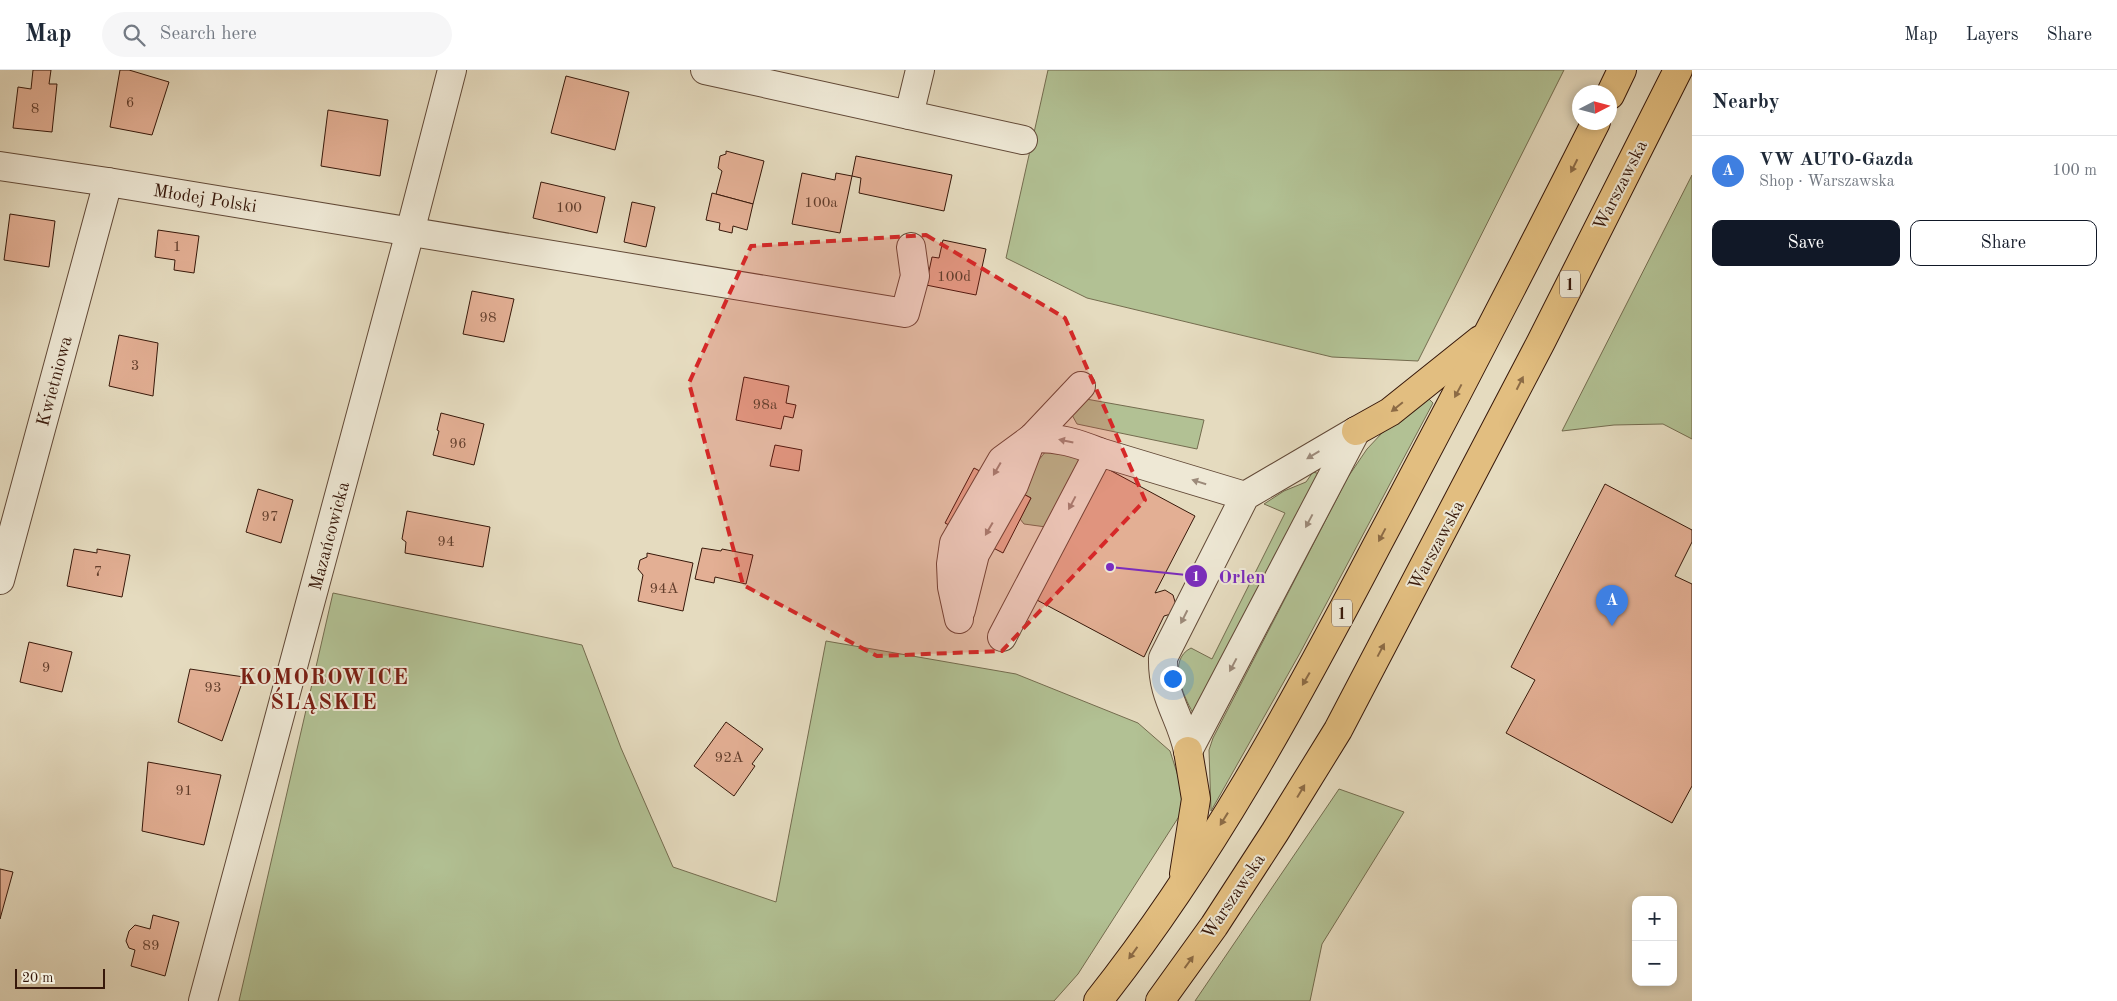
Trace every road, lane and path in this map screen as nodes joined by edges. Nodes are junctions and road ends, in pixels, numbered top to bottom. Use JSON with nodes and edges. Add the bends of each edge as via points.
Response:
{"nodes":[{"id":1,"x":452,"y":70,"type":"edge"},
{"id":2,"x":706,"y":70,"type":"edge"},
{"id":3,"x":920,"y":70,"type":"edge"},
{"id":4,"x":1622,"y":70,"type":"edge"},
{"id":5,"x":1678,"y":70,"type":"edge"},
{"id":6,"x":1691,"y":70,"type":"edge"},
{"id":7,"x":1615,"y":85,"type":"edge"},
{"id":8,"x":1658,"y":110,"type":"junction"},
{"id":9,"x":909,"y":115,"type":"junction"},
{"id":10,"x":1592,"y":130,"type":"edge"},
{"id":11,"x":1023,"y":140,"type":"dead end"},
{"id":12,"x":0,"y":166,"type":"edge"},
{"id":13,"x":108,"y":182,"type":"junction"},
{"id":14,"x":410,"y":232,"type":"junction"},
{"id":15,"x":911,"y":247,"type":"dead end"},
{"id":16,"x":1489,"y":333,"type":"junction"},
{"id":17,"x":1081,"y":386,"type":"dead end"},
{"id":18,"x":1356,"y":431,"type":"junction"},
{"id":19,"x":1032,"y":438,"type":"junction"},
{"id":20,"x":1099,"y":452,"type":"junction"},
{"id":21,"x":1245,"y":496,"type":"junction"},
{"id":22,"x":0,"y":580,"type":"edge"},
{"id":23,"x":959,"y":619,"type":"dead end"},
{"id":24,"x":1002,"y":637,"type":"dead end"},
{"id":25,"x":1188,"y":751,"type":"junction"},
{"id":26,"x":1182,"y":885,"type":"junction"},
{"id":27,"x":203,"y":1001,"type":"edge"},
{"id":28,"x":1098,"y":1001,"type":"edge"},
{"id":29,"x":1160,"y":1001,"type":"edge"}],
"edges":[{"from":1,"to":14,"type":"street","name":"Mazańcowicka"},
{"from":2,"to":9,"type":"street"},
{"from":3,"to":9,"type":"street"},
{"from":4,"to":7,"type":"main road"},
{"from":5,"to":8,"type":"main road","name":"Warszawska","number":"1"},
{"from":6,"to":8,"type":"main road","via":[[1671,88]]},
{"from":29,"to":8,"type":"main road","name":"Warszawska","number":"1","one_way":true,"via":[[1214,926],[1338,730]]},
{"from":9,"to":11,"type":"street"},
{"from":10,"to":16,"type":"main road","number":"1","one_way":true},
{"from":12,"to":13,"type":"street","name":"Młodej Polski"},
{"from":13,"to":14,"type":"street","name":"Młodej Polski"},
{"from":13,"to":22,"type":"street","name":"Kwietniowa"},
{"from":14,"to":15,"type":"street","name":"Młodej Polski","via":[[905,313],[915,276]]},
{"from":14,"to":27,"type":"street","name":"Mazańcowicka"},
{"from":16,"to":18,"type":"main road","one_way":true,"via":[[1390,412]]},
{"from":16,"to":26,"type":"main road","number":"1","one_way":true,"via":[[1315,662],[1255,769]]},
{"from":17,"to":19,"type":"street"},
{"from":18,"to":21,"type":"street","one_way":true},
{"from":18,"to":25,"type":"street","one_way":true},
{"from":20,"to":19,"type":"street","one_way":true,"via":[[1066,441]]},
{"from":19,"to":23,"type":"street","one_way":true,"via":[[1002,460],[954,543],[952,588]]},
{"from":21,"to":20,"type":"street","one_way":true},
{"from":20,"to":24,"type":"street","one_way":true},
{"from":21,"to":25,"type":"street","one_way":true,"via":[[1163,658],[1166,690]]},
{"from":25,"to":26,"type":"main road","via":[[1196,799]]},
{"from":26,"to":28,"type":"main road","number":"1","one_way":true}]}
